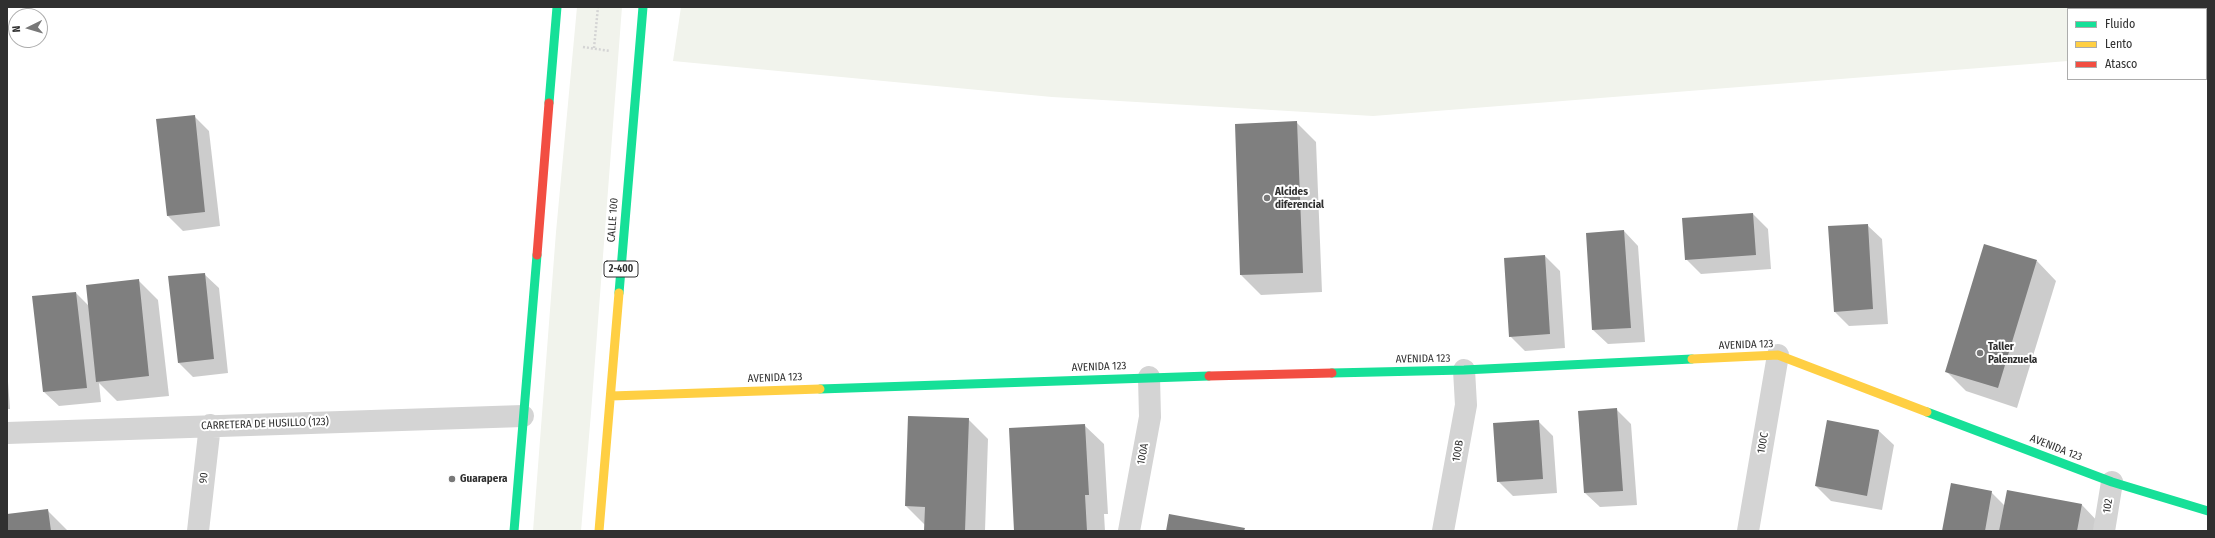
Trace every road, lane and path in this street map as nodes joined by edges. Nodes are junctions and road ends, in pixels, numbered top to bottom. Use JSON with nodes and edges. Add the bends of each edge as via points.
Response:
{"nodes":[{"id":1,"x":557,"y":7,"type":"edge"},
{"id":2,"x":598,"y":7,"type":"edge"},
{"id":3,"x":642,"y":7,"type":"edge"},
{"id":4,"x":554,"y":45,"type":"junction"},
{"id":5,"x":594,"y":48,"type":"junction"},
{"id":6,"x":638,"y":56,"type":"junction"},
{"id":7,"x":1778,"y":355,"type":"junction"},
{"id":8,"x":1464,"y":370,"type":"junction"},
{"id":9,"x":1149,"y":377,"type":"junction"},
{"id":10,"x":611,"y":396,"type":"junction"},
{"id":11,"x":523,"y":416,"type":"junction"},
{"id":12,"x":210,"y":426,"type":"junction"},
{"id":13,"x":7,"y":433,"type":"edge"},
{"id":14,"x":2112,"y":482,"type":"junction"},
{"id":15,"x":2208,"y":511,"type":"edge"},
{"id":16,"x":198,"y":531,"type":"edge"},
{"id":17,"x":514,"y":531,"type":"edge"},
{"id":18,"x":599,"y":531,"type":"edge"},
{"id":19,"x":1129,"y":531,"type":"edge"},
{"id":20,"x":1443,"y":531,"type":"edge"},
{"id":21,"x":1748,"y":531,"type":"edge"},
{"id":22,"x":2104,"y":531,"type":"edge"}],
"edges":[{"from":1,"to":4,"type":"main road"},
{"from":2,"to":5,"type":"path"},
{"from":3,"to":6,"type":"main road","name":"CALLE 100","number":"2-400"},
{"from":4,"to":5,"type":"path"},
{"from":4,"to":11,"type":"main road"},
{"from":5,"to":6,"type":"path"},
{"from":6,"to":10,"type":"main road","name":"CALLE 100","number":"2-400"},
{"from":7,"to":8,"type":"main road","name":"AVENIDA 123"},
{"from":7,"to":14,"type":"main road","name":"AVENIDA 123"},
{"from":7,"to":21,"type":"street","name":"100C"},
{"from":8,"to":9,"type":"main road","name":"AVENIDA 123"},
{"from":8,"to":20,"type":"street","name":"100B","via":[[1466,405]]},
{"from":9,"to":10,"type":"main road","name":"AVENIDA 123"},
{"from":9,"to":19,"type":"street","name":"100A","via":[[1150,417]]},
{"from":10,"to":18,"type":"main road","name":"CALLE 100","number":"2-400"},
{"from":11,"to":12,"type":"street","name":"CARRETERA DE HUSILLO (123)"},
{"from":11,"to":17,"type":"main road"},
{"from":12,"to":13,"type":"street","name":"CARRETERA DE HUSILLO (123)"},
{"from":12,"to":16,"type":"street","name":"90"},
{"from":14,"to":15,"type":"main road","name":"AVENIDA 123"},
{"from":14,"to":22,"type":"street","name":"102"}]}
